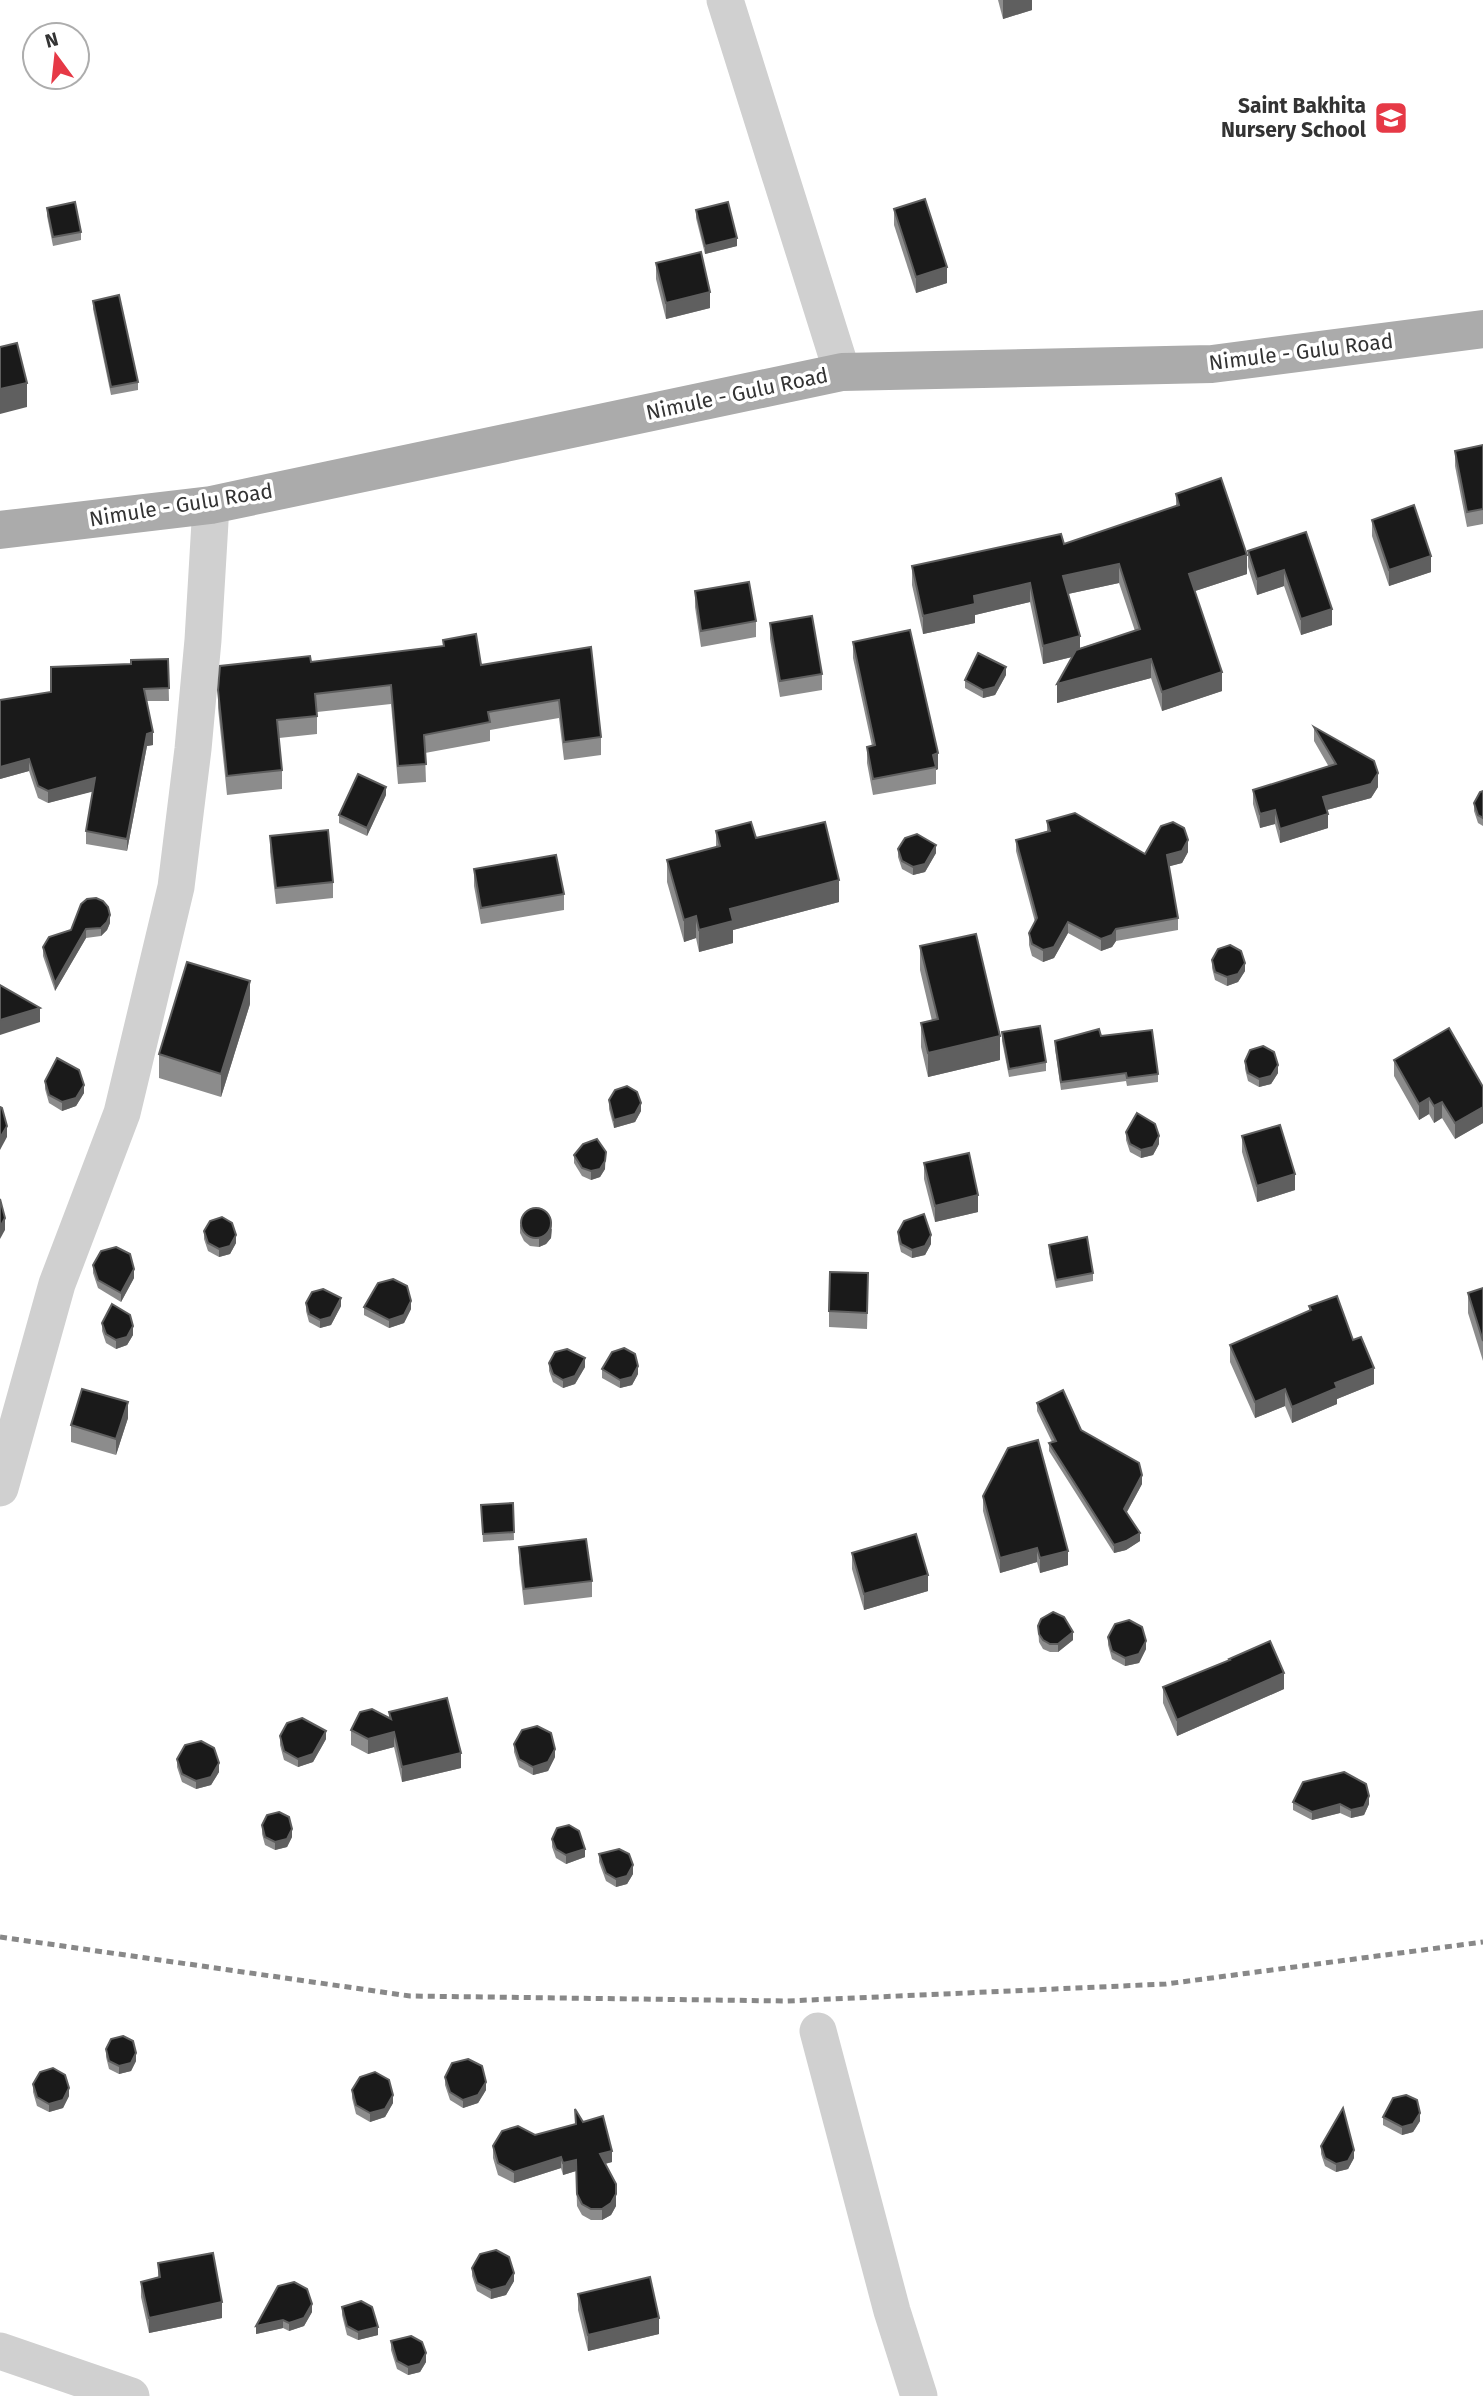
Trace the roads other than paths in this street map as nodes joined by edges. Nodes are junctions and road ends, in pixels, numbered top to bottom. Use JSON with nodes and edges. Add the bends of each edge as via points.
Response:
{"nodes":[{"id":1,"x":725,"y":0,"type":"edge"},
{"id":2,"x":1483,"y":329,"type":"edge"},
{"id":3,"x":842,"y":372,"type":"junction"},
{"id":4,"x":211,"y":505,"type":"junction"},
{"id":5,"x":0,"y":530,"type":"edge"},
{"id":6,"x":0,"y":1488,"type":"edge"},
{"id":7,"x":818,"y":2031,"type":"dead end"},
{"id":8,"x":0,"y":2351,"type":"edge"},
{"id":9,"x":131,"y":2396,"type":"edge"},
{"id":10,"x":919,"y":2396,"type":"edge"}],
"edges":[{"from":1,"to":3,"type":"street"},
{"from":2,"to":3,"type":"main road","name":"Nimule - Gulu Road","via":[[1212,364]]},
{"from":3,"to":4,"type":"main road","name":"Nimule - Gulu Road"},
{"from":4,"to":5,"type":"main road","name":"Nimule - Gulu Road"},
{"from":4,"to":6,"type":"street","via":[[203,640],[176,887],[122,1113],[57,1284]]},
{"from":7,"to":10,"type":"street"},
{"from":8,"to":9,"type":"street"}]}
